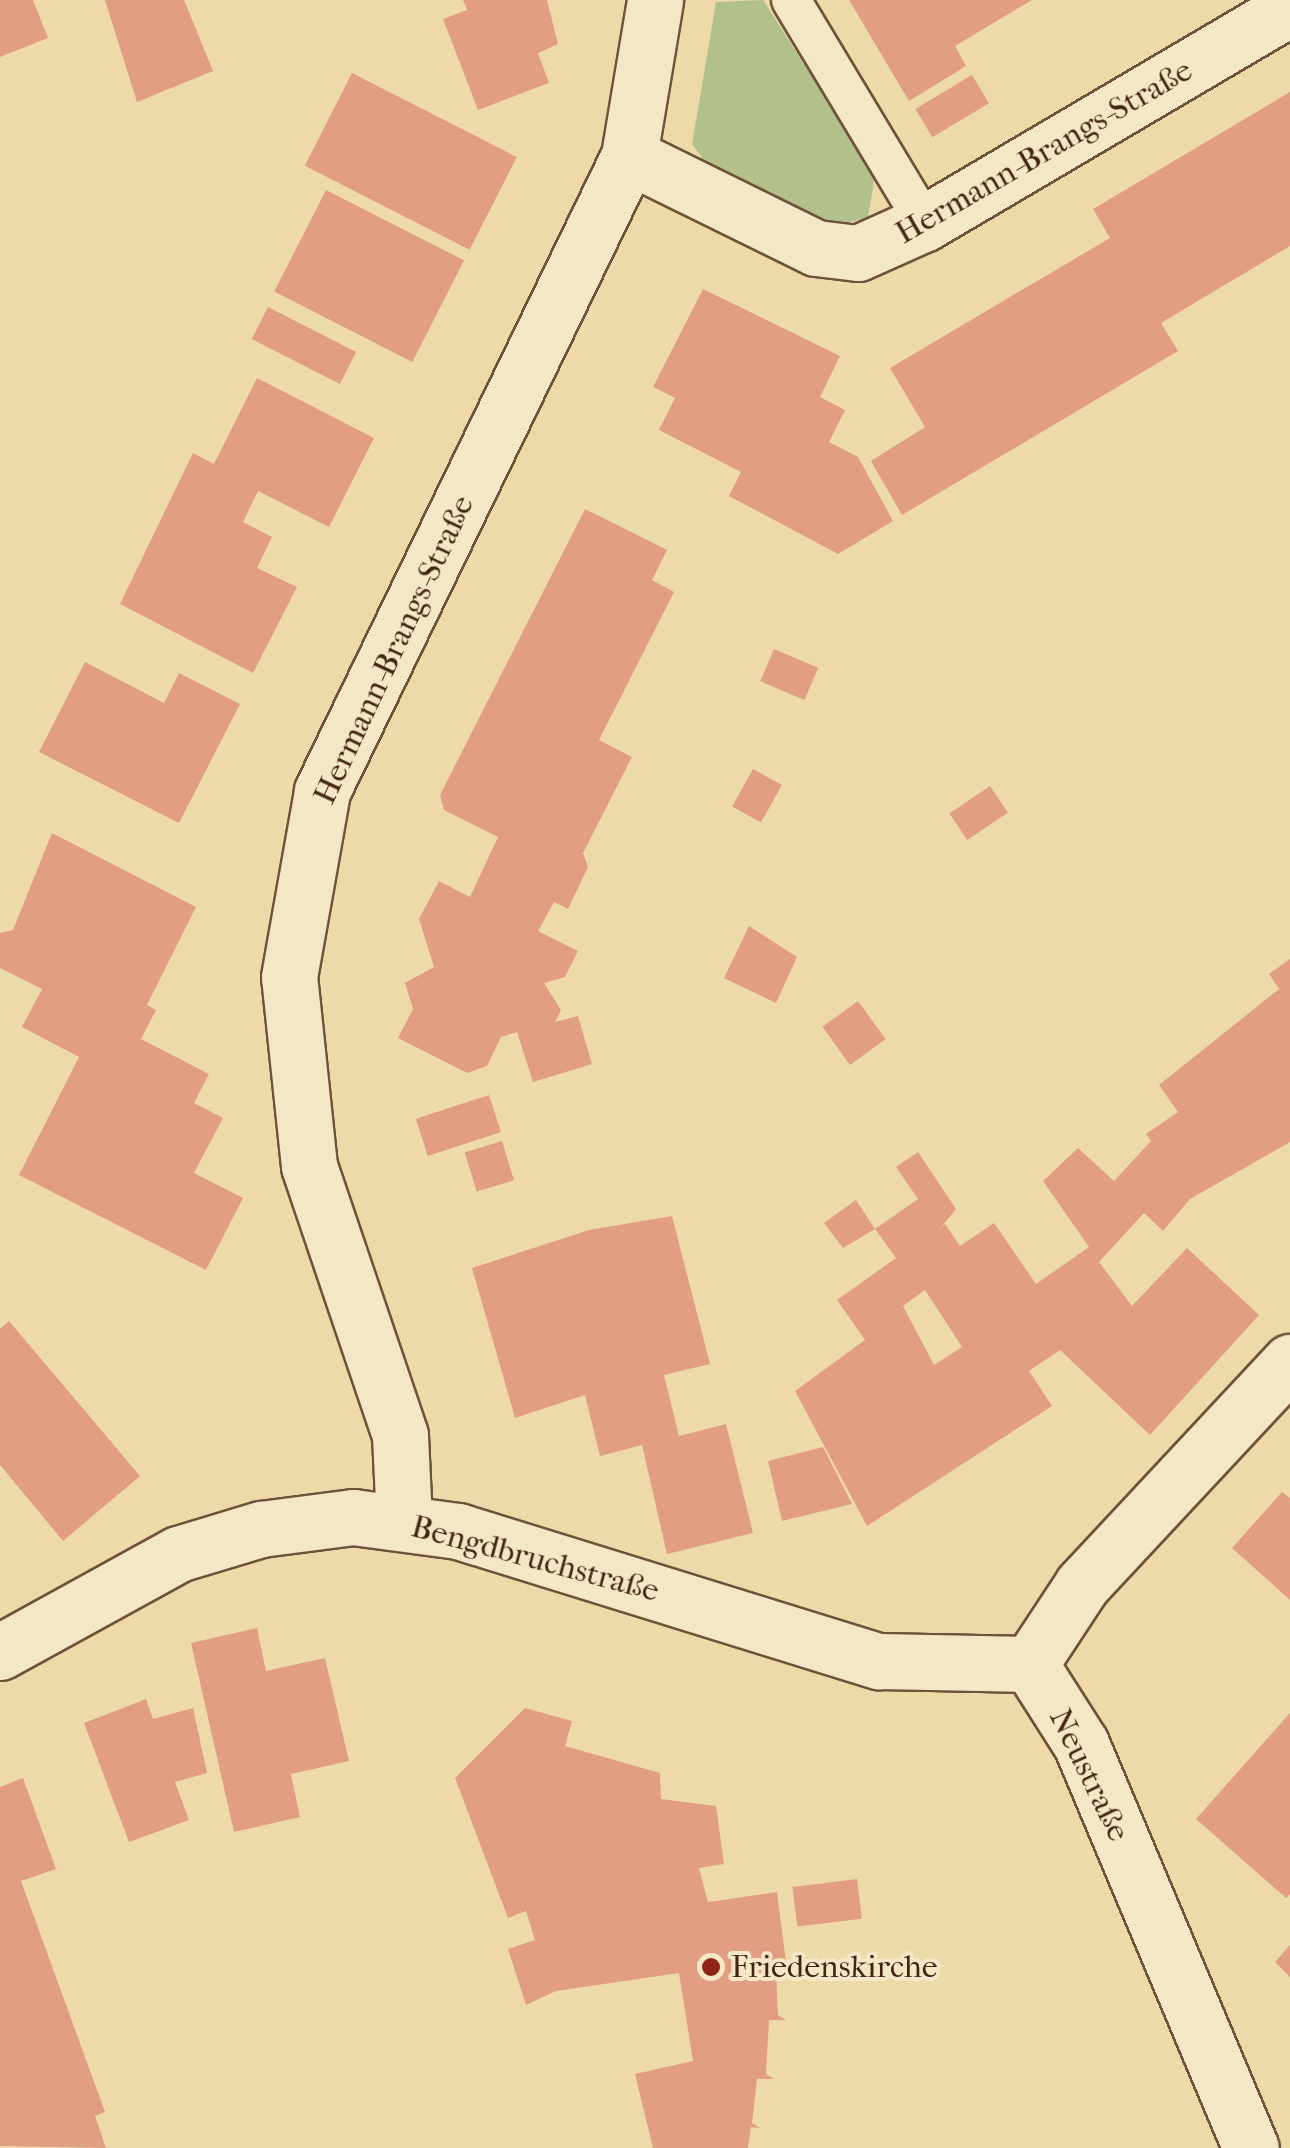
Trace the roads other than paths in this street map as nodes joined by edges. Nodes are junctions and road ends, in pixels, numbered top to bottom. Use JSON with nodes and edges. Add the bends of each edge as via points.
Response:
{"nodes":[{"id":1,"x":655,"y":0,"type":"edge"},
{"id":2,"x":791,"y":0,"type":"edge"},
{"id":3,"x":1290,"y":8,"type":"edge"},
{"id":4,"x":628,"y":156,"type":"junction"},
{"id":5,"x":925,"y":224,"type":"junction"},
{"id":6,"x":1290,"y":1362,"type":"edge"},
{"id":7,"x":404,"y":1521,"type":"junction"},
{"id":8,"x":0,"y":1652,"type":"edge"},
{"id":9,"x":1030,"y":1664,"type":"junction"},
{"id":10,"x":1252,"y":2148,"type":"edge"}],
"edges":[{"from":1,"to":4,"type":"street","name":"Hermann-Brangs-Straße"},
{"from":2,"to":5,"type":"lane"},
{"from":3,"to":5,"type":"street","name":"Hermann-Brangs-Straße"},
{"from":4,"to":5,"type":"street","name":"Hermann-Brangs-Straße","via":[[830,253],[883,246]]},
{"from":4,"to":7,"type":"street","name":"Hermann-Brangs-Straße","via":[[322,791],[289,977],[308,1166],[400,1435]]},
{"from":6,"to":9,"type":"street","via":[[1082,1585]]},
{"from":7,"to":8,"type":"street","name":"Bengdbruchstraße","via":[[262,1528],[178,1554]]},
{"from":7,"to":9,"type":"street","name":"Bengdbruchstraße","via":[[879,1661]]},
{"from":9,"to":10,"type":"street","name":"Neustraße","via":[[1081,1744]]}]}
